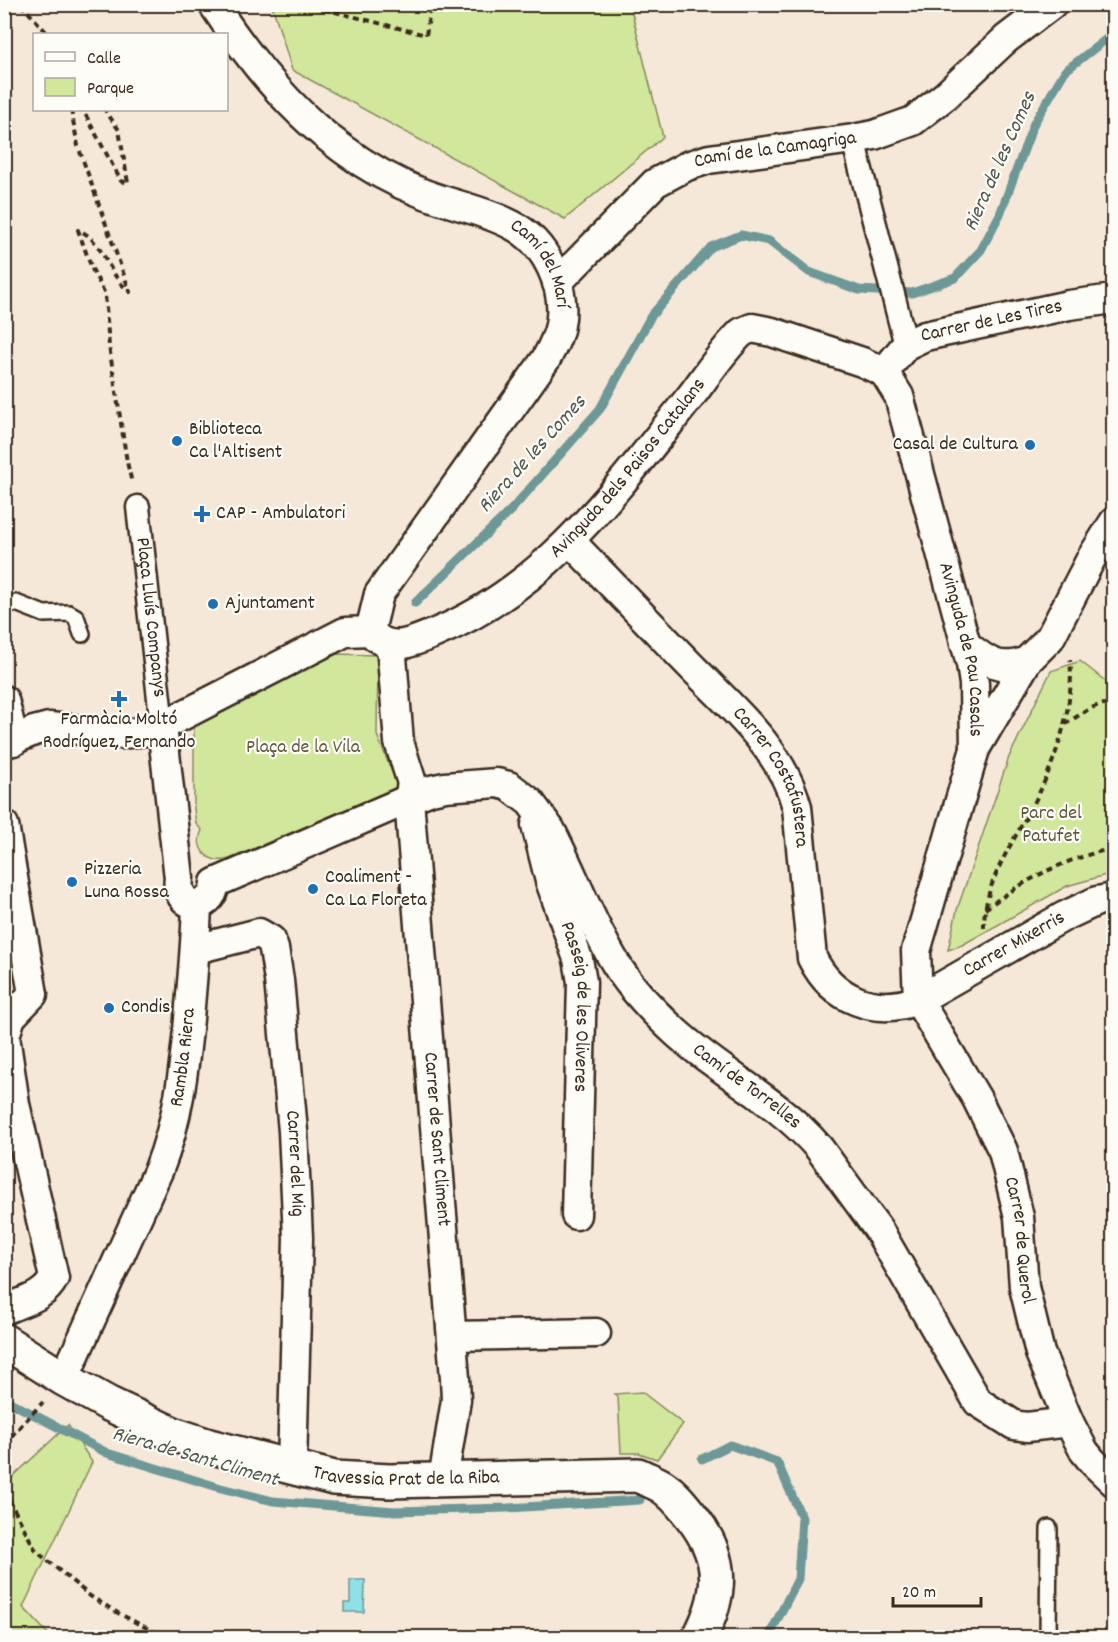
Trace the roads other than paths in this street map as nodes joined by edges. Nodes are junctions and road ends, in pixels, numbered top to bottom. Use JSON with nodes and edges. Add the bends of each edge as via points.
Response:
{"nodes":[{"id":1,"x":213,"y":4,"type":"edge"},
{"id":2,"x":1025,"y":4,"type":"edge"},
{"id":3,"x":1052,"y":4,"type":"edge"},
{"id":4,"x":1006,"y":39,"type":"junction"},
{"id":5,"x":853,"y":140,"type":"junction"},
{"id":6,"x":557,"y":283,"type":"junction"},
{"id":7,"x":1113,"y":299,"type":"edge"},
{"id":8,"x":906,"y":345,"type":"junction"},
{"id":9,"x":884,"y":372,"type":"junction"},
{"id":10,"x":138,"y":507,"type":"road end"},
{"id":11,"x":1113,"y":522,"type":"edge"},
{"id":12,"x":570,"y":541,"type":"junction"},
{"id":13,"x":4,"y":606,"type":"edge"},
{"id":14,"x":82,"y":634,"type":"dead end"},
{"id":15,"x":381,"y":638,"type":"junction"},
{"id":16,"x":965,"y":644,"type":"junction"},
{"id":17,"x":1027,"y":661,"type":"junction"},
{"id":18,"x":4,"y":700,"type":"edge"},
{"id":19,"x":162,"y":726,"type":"junction"},
{"id":20,"x":9,"y":742,"type":"edge"},
{"id":21,"x":975,"y":749,"type":"junction"},
{"id":22,"x":410,"y":799,"type":"junction"},
{"id":23,"x":530,"y":802,"type":"junction"},
{"id":24,"x":4,"y":825,"type":"edge"},
{"id":25,"x":206,"y":893,"type":"junction"},
{"id":26,"x":1113,"y":898,"type":"edge"},
{"id":27,"x":196,"y":949,"type":"junction"},
{"id":28,"x":918,"y":1000,"type":"junction"},
{"id":29,"x":576,"y":1215,"type":"dead end"},
{"id":30,"x":4,"y":1310,"type":"edge"},
{"id":31,"x":596,"y":1333,"type":"dead end"},
{"id":32,"x":452,"y":1336,"type":"junction"},
{"id":33,"x":4,"y":1341,"type":"edge"},
{"id":34,"x":54,"y":1390,"type":"junction"},
{"id":35,"x":1069,"y":1422,"type":"junction"},
{"id":36,"x":292,"y":1469,"type":"junction"},
{"id":37,"x":443,"y":1480,"type":"junction"},
{"id":38,"x":1113,"y":1482,"type":"edge"},
{"id":39,"x":1049,"y":1528,"type":"dead end"},
{"id":40,"x":699,"y":1638,"type":"edge"},
{"id":41,"x":1048,"y":1638,"type":"edge"}],
"edges":[{"from":1,"to":6,"type":"street","name":"Camí del Marí","via":[[291,105],[342,149],[394,181],[515,226],[541,248]]},
{"from":2,"to":4,"type":"street","name":"Camí de la Camagriga"},
{"from":3,"to":4,"type":"street","name":"Camí de la Camagriga"},
{"from":4,"to":5,"type":"street","name":"Camí de la Camagriga","via":[[913,121]]},
{"from":5,"to":6,"type":"street","name":"Camí de la Camagriga","via":[[709,159],[671,173],[632,204]]},
{"from":5,"to":8,"type":"street"},
{"from":6,"to":15,"type":"street","name":"Camí del Marí","via":[[561,311],[556,340],[379,594]]},
{"from":7,"to":8,"type":"street","name":"Carrer de Les Tires","via":[[1069,304],[925,336]]},
{"from":8,"to":9,"type":"street","name":"Carrer de Les Tires"},
{"from":9,"to":12,"type":"street","name":"Avinguda dels Països Catalans","via":[[772,332],[752,328],[742,332]]},
{"from":9,"to":16,"type":"street","name":"Avinguda de Pau Casals","via":[[899,396]]},
{"from":10,"to":19,"type":"street","name":"Plaça Lluís Companys"},
{"from":11,"to":17,"type":"street","via":[[1050,638]]},
{"from":12,"to":15,"type":"street","name":"Avinguda dels Països Catalans","via":[[477,613],[410,643]]},
{"from":12,"to":28,"type":"street","name":"Carrer Costafustera","via":[[738,715],[780,765],[797,807],[812,958],[826,981],[866,1004],[902,1006]]},
{"from":13,"to":14,"type":"lane","via":[[16,603],[44,614],[69,613]]},
{"from":15,"to":19,"type":"street","via":[[345,632]]},
{"from":15,"to":22,"type":"street","via":[[399,742],[412,783]]},
{"from":16,"to":17,"type":"street","via":[[990,662],[1003,666]]},
{"from":16,"to":21,"type":"street","name":"Avinguda de Pau Casals","via":[[974,684]]},
{"from":17,"to":21,"type":"street"},
{"from":18,"to":20,"type":"street"},
{"from":19,"to":20,"type":"street","via":[[123,734],[49,727]]},
{"from":19,"to":25,"type":"street","via":[[178,890],[191,903]]},
{"from":21,"to":28,"type":"street","name":"Avinguda de Pau Casals","via":[[916,951]]},
{"from":22,"to":23,"type":"street","name":"Camí de Torrelles","via":[[446,787],[497,783],[509,786]]},
{"from":22,"to":25,"type":"street"},
{"from":22,"to":32,"type":"street","name":"Carrer de Sant Climent"},
{"from":23,"to":29,"type":"street","name":"Passeig de les Oliveres","via":[[582,982]]},
{"from":23,"to":35,"type":"street","name":"Camí de Torrelles","via":[[550,829],[617,966],[682,1038],[788,1118],[819,1148],[878,1229],[978,1402],[1014,1425]]},
{"from":24,"to":30,"type":"street","via":[[33,994],[11,1017],[5,1036],[15,1104],[54,1278],[40,1294]]},
{"from":25,"to":27,"type":"street","name":"Rambla Riera"},
{"from":26,"to":28,"type":"street","name":"Carrer Mixerris","via":[[1096,901],[1063,917]]},
{"from":27,"to":34,"type":"street","name":"Rambla Riera","via":[[184,1071],[164,1155]]},
{"from":27,"to":36,"type":"street","name":"Carrer del Mig","via":[[259,933],[271,940],[274,949],[298,1212]]},
{"from":28,"to":35,"type":"street","name":"Carrer de Querol","via":[[1003,1151],[1019,1217],[1024,1287],[1034,1329]]},
{"from":31,"to":32,"type":"street"},
{"from":32,"to":37,"type":"street","name":"Carrer de Sant Climent","via":[[456,1400]]},
{"from":33,"to":34,"type":"street","name":"Travessia Prat de la Riba"},
{"from":34,"to":36,"type":"street","name":"Travessia Prat de la Riba","via":[[108,1404],[209,1446]]},
{"from":35,"to":38,"type":"street","name":"Carrer de Querol","via":[[1093,1462]]},
{"from":36,"to":37,"type":"street","name":"Travessia Prat de la Riba","via":[[334,1478]]},
{"from":37,"to":40,"type":"street","name":"Travessia Prat de la Riba","via":[[638,1475],[663,1488],[679,1500],[711,1546],[717,1571],[716,1592],[711,1615]]},
{"from":39,"to":41,"type":"lane"}]}
